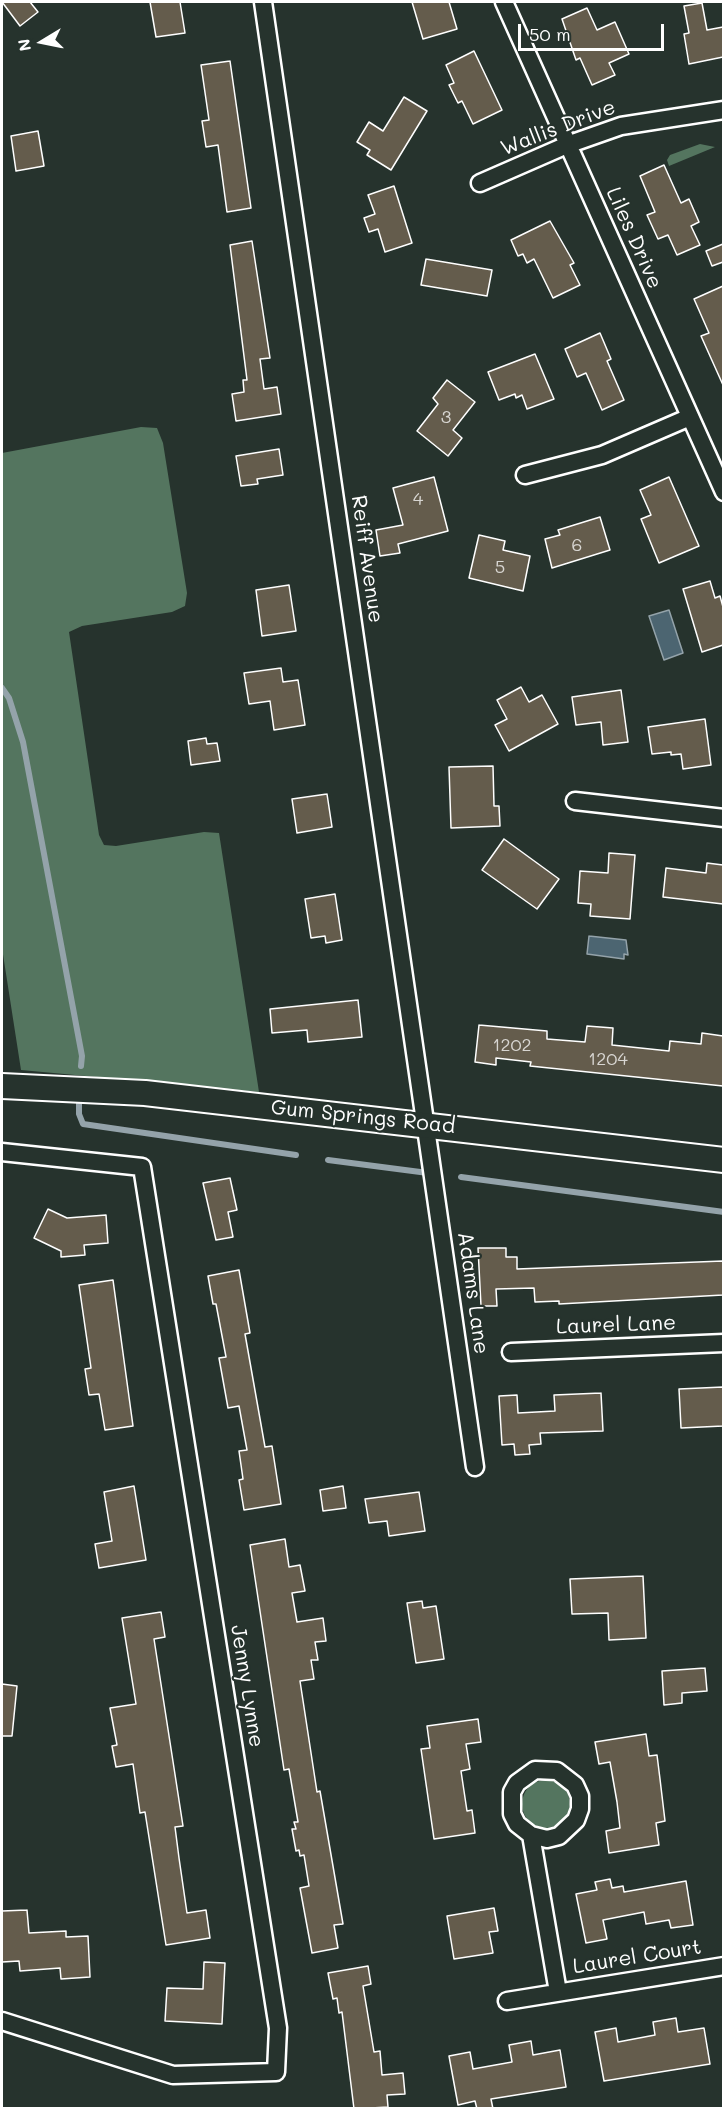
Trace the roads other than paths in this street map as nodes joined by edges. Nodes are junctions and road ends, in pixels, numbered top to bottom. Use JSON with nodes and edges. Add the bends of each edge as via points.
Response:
{"nodes":[{"id":1,"x":263,"y":2,"type":"edge"},
{"id":2,"x":504,"y":2,"type":"edge"},
{"id":3,"x":723,"y":110,"type":"edge"},
{"id":4,"x":567,"y":145,"type":"junction"},
{"id":5,"x":480,"y":183,"type":"dead end"},
{"id":6,"x":690,"y":417,"type":"junction"},
{"id":7,"x":525,"y":475,"type":"dead end"},
{"id":8,"x":723,"y":492,"type":"edge"},
{"id":9,"x":575,"y":801,"type":"dead end"},
{"id":10,"x":723,"y":818,"type":"edge"},
{"id":11,"x":2,"y":1086,"type":"edge"},
{"id":12,"x":427,"y":1124,"type":"junction"},
{"id":13,"x":2,"y":1152,"type":"edge"},
{"id":14,"x":723,"y":1160,"type":"edge"},
{"id":15,"x":723,"y":1343,"type":"edge"},
{"id":16,"x":511,"y":1352,"type":"dead end"},
{"id":17,"x":475,"y":1467,"type":"dead end"},
{"id":18,"x":531,"y":1835,"type":"junction"},
{"id":19,"x":723,"y":1966,"type":"edge"},
{"id":20,"x":558,"y":1992,"type":"junction"},
{"id":21,"x":507,"y":2001,"type":"dead end"},
{"id":22,"x":2,"y":2021,"type":"edge"}],
"edges":[{"from":1,"to":12,"type":"street","name":"Reiff Avenue"},
{"from":2,"to":4,"type":"street","name":"Liles Drive"},
{"from":3,"to":4,"type":"street","name":"Wallis Drive","via":[[621,126]]},
{"from":4,"to":5,"type":"street","name":"Wallis Drive"},
{"from":4,"to":6,"type":"street","name":"Liles Drive"},
{"from":6,"to":7,"type":"street","via":[[602,455]]},
{"from":6,"to":8,"type":"street","name":"Liles Drive"},
{"from":9,"to":10,"type":"street"},
{"from":11,"to":12,"type":"main road","name":"Gum Springs Road","via":[[145,1093]]},
{"from":12,"to":14,"type":"main road","name":"Gum Springs Road"},
{"from":12,"to":17,"type":"street","name":"Adams Lane"},
{"from":13,"to":22,"type":"street","name":"Jenny Lynne","via":[[142,1167],[278,2028],[276,2072],[172,2075]]},
{"from":15,"to":16,"type":"street","name":"Laurel Lane"},
{"from":18,"to":18,"type":"street","via":[[547,1839],[559,1836],[576,1820],[580,1796],[575,1785],[557,1771],[535,1770],[517,1782],[512,1792],[512,1814],[517,1824]]},
{"from":18,"to":20,"type":"street","name":"Laurel Court"},
{"from":19,"to":20,"type":"street","name":"Laurel Court"},
{"from":20,"to":21,"type":"street","name":"Laurel Court"}]}
